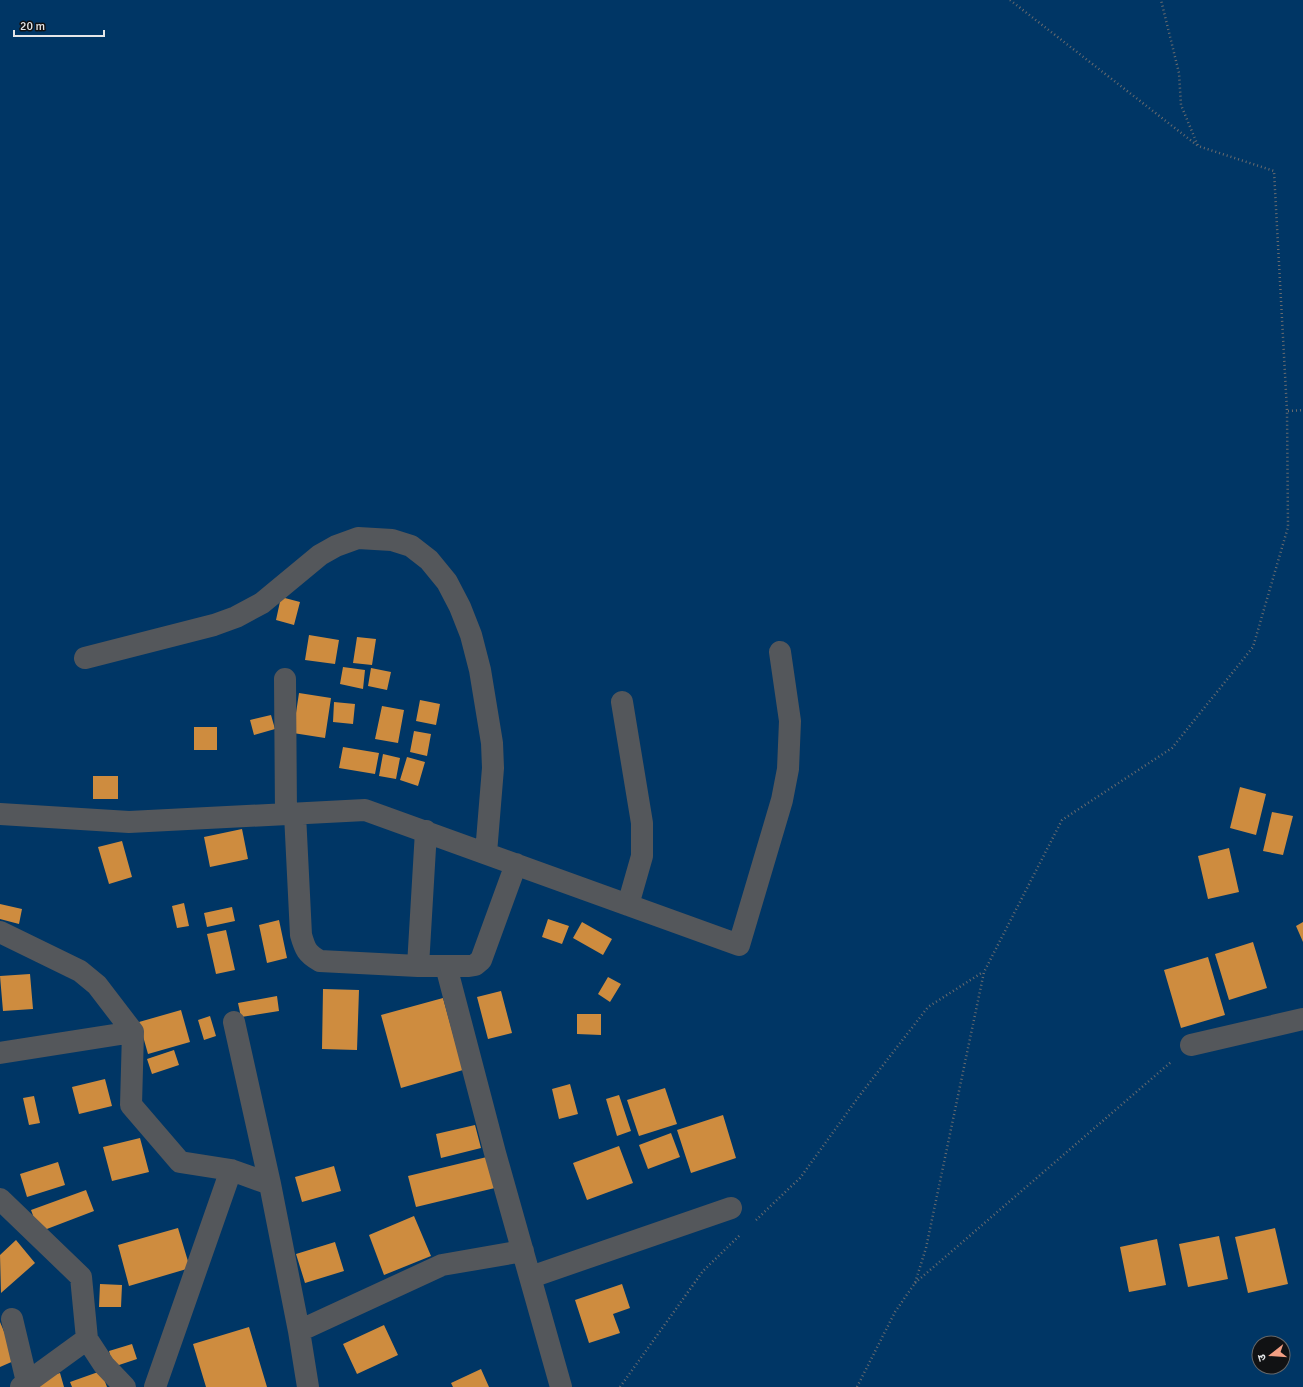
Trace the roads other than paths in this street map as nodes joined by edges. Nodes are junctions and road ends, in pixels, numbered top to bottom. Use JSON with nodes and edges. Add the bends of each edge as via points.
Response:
{"nodes":[{"id":1,"x":780,"y":652,"type":"dead end"},
{"id":2,"x":85,"y":658,"type":"dead end"},
{"id":3,"x":285,"y":679,"type":"dead end"},
{"id":4,"x":622,"y":702,"type":"dead end"},
{"id":5,"x":0,"y":814,"type":"edge"},
{"id":6,"x":290,"y":814,"type":"junction"},
{"id":7,"x":426,"y":831,"type":"junction"},
{"id":8,"x":486,"y":853,"type":"junction"},
{"id":9,"x":516,"y":864,"type":"junction"},
{"id":10,"x":628,"y":905,"type":"junction"},
{"id":11,"x":0,"y":932,"type":"edge"},
{"id":12,"x":418,"y":966,"type":"junction"},
{"id":13,"x":446,"y":966,"type":"junction"},
{"id":14,"x":1303,"y":1019,"type":"edge"},
{"id":15,"x":234,"y":1022,"type":"dead end"},
{"id":16,"x":133,"y":1032,"type":"junction"},
{"id":17,"x":1192,"y":1045,"type":"road end"},
{"id":18,"x":0,"y":1053,"type":"edge"},
{"id":19,"x":231,"y":1170,"type":"junction"},
{"id":20,"x":270,"y":1184,"type":"junction"},
{"id":21,"x":0,"y":1199,"type":"edge"},
{"id":22,"x":731,"y":1208,"type":"dead end"},
{"id":23,"x":523,"y":1250,"type":"junction"},
{"id":24,"x":530,"y":1277,"type":"junction"},
{"id":25,"x":12,"y":1319,"type":"dead end"},
{"id":26,"x":300,"y":1331,"type":"junction"},
{"id":27,"x":87,"y":1338,"type":"junction"},
{"id":28,"x":24,"y":1384,"type":"edge"},
{"id":29,"x":125,"y":1387,"type":"edge"},
{"id":30,"x":155,"y":1387,"type":"edge"},
{"id":31,"x":308,"y":1387,"type":"edge"},
{"id":32,"x":561,"y":1387,"type":"edge"}],
"edges":[{"from":1,"to":10,"type":"street","via":[[790,721],[788,769],[782,800],[739,945]]},
{"from":2,"to":8,"type":"street","via":[[236,618],[262,603],[320,555],[358,538],[392,540],[411,546],[429,560],[447,582],[471,635],[480,670],[492,743],[493,768]]},
{"from":3,"to":6,"type":"street"},
{"from":4,"to":10,"type":"street","via":[[643,842],[642,856]]},
{"from":5,"to":6,"type":"street","via":[[129,822]]},
{"from":6,"to":7,"type":"street","via":[[365,810]]},
{"from":6,"to":12,"type":"street","via":[[301,935],[310,956],[320,961]]},
{"from":7,"to":8,"type":"street"},
{"from":7,"to":12,"type":"street"},
{"from":8,"to":9,"type":"street"},
{"from":9,"to":10,"type":"street"},
{"from":9,"to":13,"type":"street","via":[[481,960],[475,965]]},
{"from":11,"to":16,"type":"street","via":[[80,971],[97,986]]},
{"from":12,"to":13,"type":"street"},
{"from":13,"to":23,"type":"street"},
{"from":14,"to":17,"type":"street"},
{"from":15,"to":20,"type":"street"},
{"from":16,"to":18,"type":"street"},
{"from":16,"to":19,"type":"street","via":[[131,1105],[180,1162]]},
{"from":19,"to":20,"type":"street"},
{"from":19,"to":30,"type":"street"},
{"from":20,"to":26,"type":"street"},
{"from":21,"to":27,"type":"street","via":[[81,1277]]},
{"from":22,"to":24,"type":"street"},
{"from":23,"to":24,"type":"street"},
{"from":23,"to":26,"type":"street","via":[[442,1265]]},
{"from":24,"to":32,"type":"street"},
{"from":25,"to":28,"type":"street"},
{"from":26,"to":31,"type":"street"},
{"from":27,"to":28,"type":"street"},
{"from":27,"to":29,"type":"street","via":[[104,1365]]}]}
